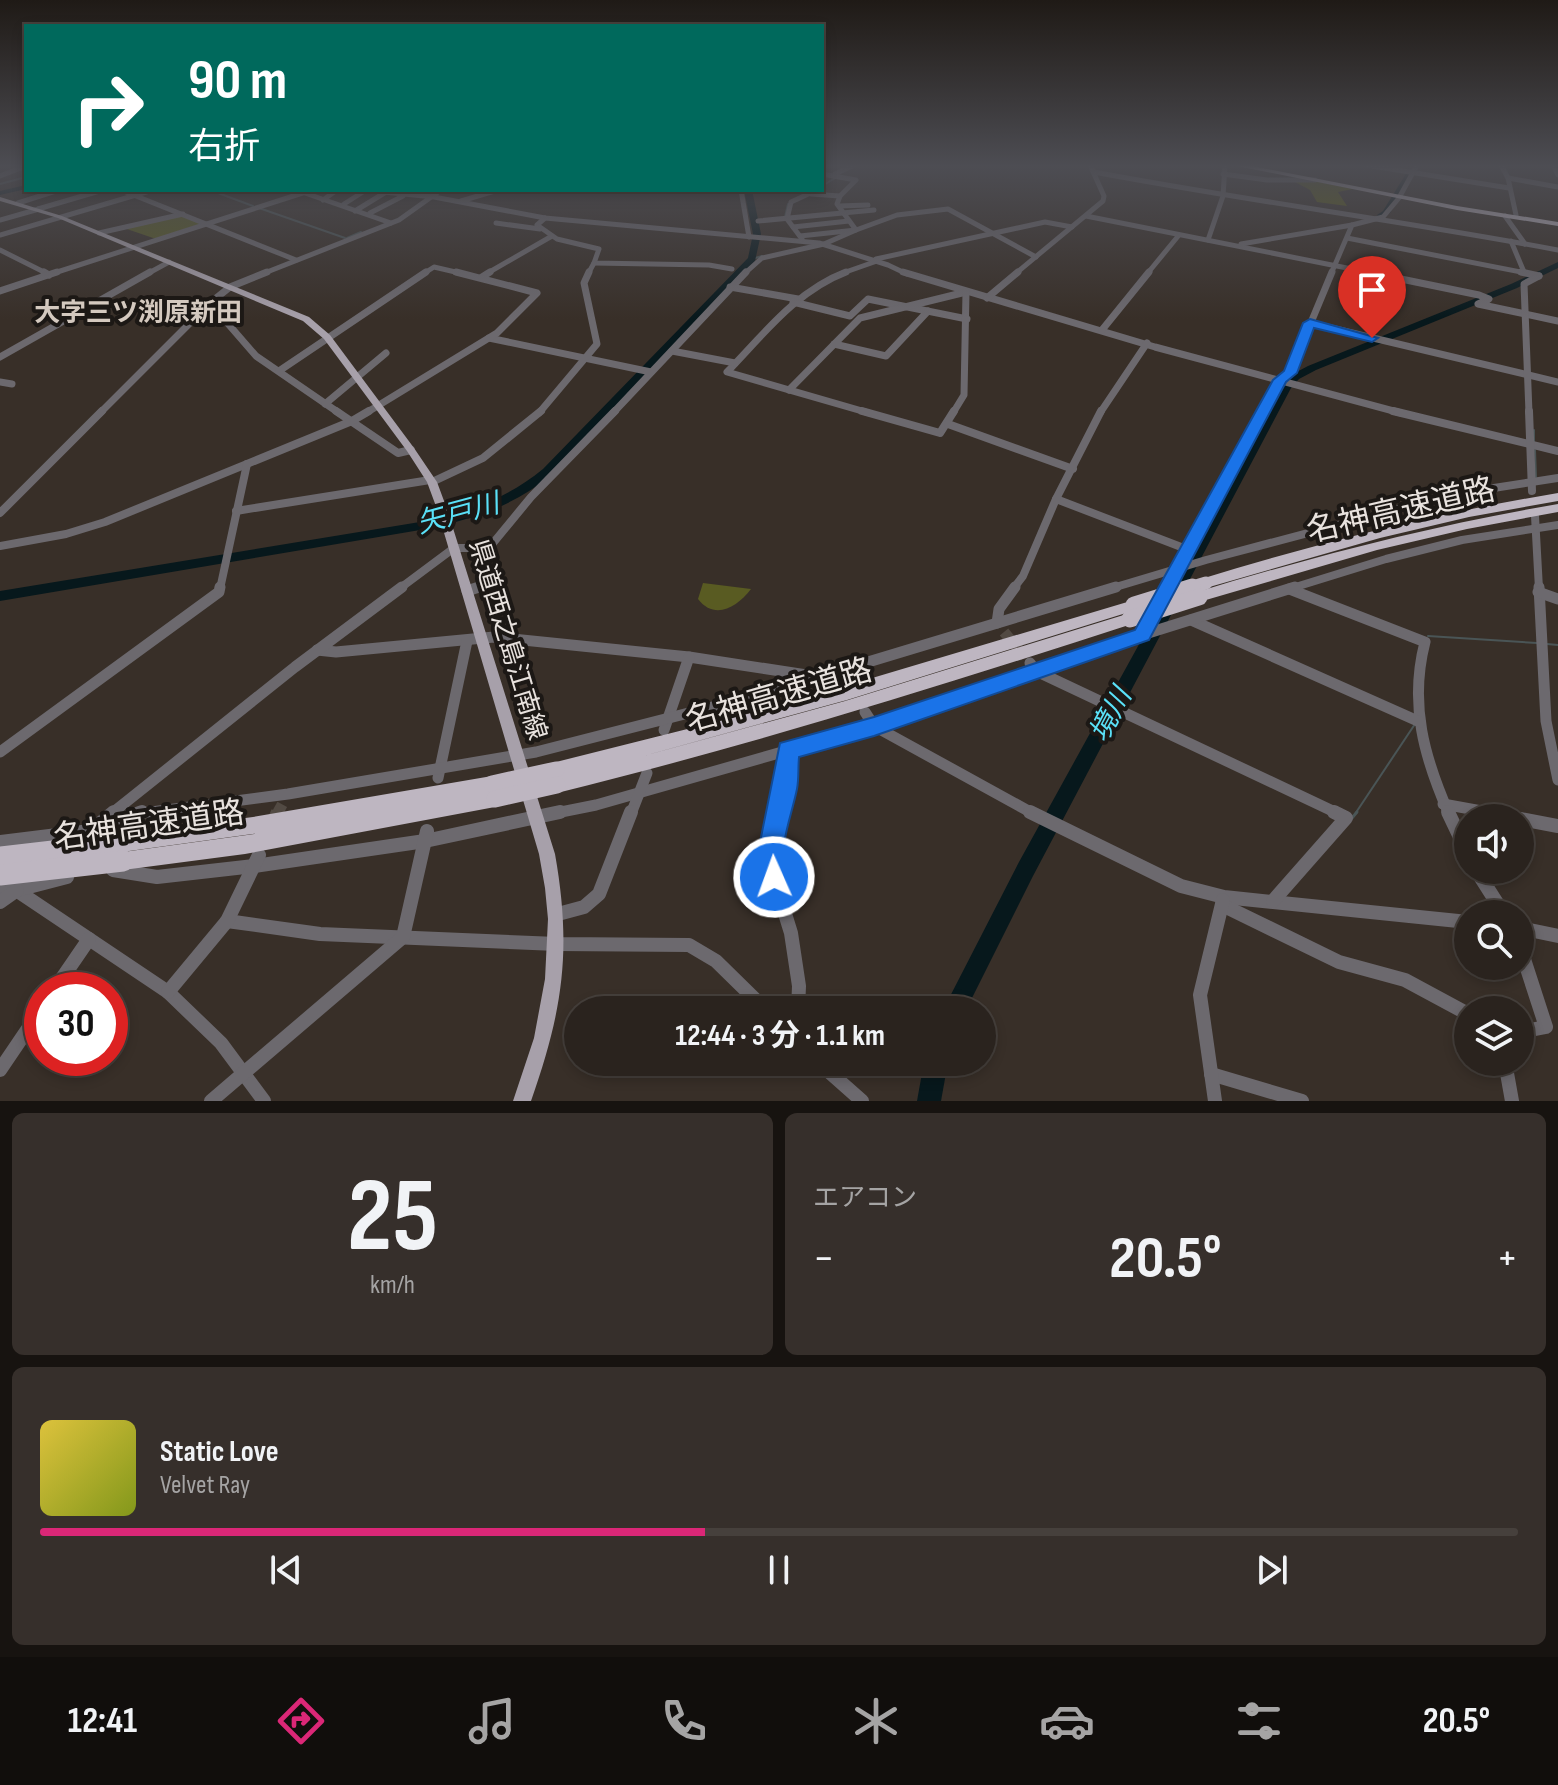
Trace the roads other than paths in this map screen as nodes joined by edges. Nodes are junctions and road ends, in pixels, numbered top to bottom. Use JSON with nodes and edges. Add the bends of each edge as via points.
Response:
{"nodes":[{"id":1,"x":172,"y":216,"type":"edge"},
{"id":2,"x":189,"y":216,"type":"edge"},
{"id":3,"x":225,"y":216,"type":"edge"},
{"id":4,"x":372,"y":216,"type":"edge"},
{"id":5,"x":402,"y":216,"type":"edge"},
{"id":6,"x":536,"y":216,"type":"edge"},
{"id":7,"x":745,"y":216,"type":"edge"},
{"id":8,"x":811,"y":216,"type":"edge"},
{"id":9,"x":846,"y":216,"type":"edge"},
{"id":10,"x":893,"y":216,"type":"edge"},
{"id":11,"x":961,"y":216,"type":"edge"},
{"id":12,"x":1086,"y":216,"type":"edge"},
{"id":13,"x":1088,"y":216,"type":"edge"},
{"id":14,"x":1216,"y":216,"type":"edge"},
{"id":15,"x":1378,"y":216,"type":"edge"},
{"id":16,"x":1505,"y":216,"type":"edge"},
{"id":17,"x":1508,"y":216,"type":"edge"},
{"id":18,"x":1523,"y":216,"type":"edge"},
{"id":19,"x":60,"y":217,"type":"joint"},
{"id":20,"x":1383,"y":217,"type":"junction"},
{"id":21,"x":545,"y":218,"type":"junction"},
{"id":22,"x":786,"y":219,"type":"junction"},
{"id":23,"x":758,"y":221,"type":"dead end"},
{"id":24,"x":849,"y":221,"type":"junction"},
{"id":25,"x":206,"y":223,"type":"junction"},
{"id":26,"x":391,"y":223,"type":"junction"},
{"id":27,"x":496,"y":223,"type":"dead end"},
{"id":28,"x":1558,"y":223,"type":"edge"},
{"id":29,"x":1352,"y":225,"type":"junction"},
{"id":30,"x":793,"y":227,"type":"junction"},
{"id":31,"x":1072,"y":227,"type":"junction"},
{"id":32,"x":540,"y":229,"type":"junction"},
{"id":33,"x":856,"y":230,"type":"junction"},
{"id":34,"x":99,"y":233,"type":"junction"},
{"id":35,"x":991,"y":234,"type":"junction"},
{"id":36,"x":0,"y":235,"type":"edge"},
{"id":37,"x":1179,"y":235,"type":"junction"},
{"id":38,"x":552,"y":236,"type":"junction"},
{"id":39,"x":755,"y":237,"type":"junction"},
{"id":40,"x":1347,"y":238,"type":"junction"},
{"id":41,"x":801,"y":240,"type":"junction"},
{"id":42,"x":1208,"y":240,"type":"junction"},
{"id":43,"x":1511,"y":241,"type":"junction"},
{"id":44,"x":824,"y":244,"type":"junction"},
{"id":45,"x":1525,"y":244,"type":"junction"},
{"id":46,"x":1235,"y":245,"type":"junction"},
{"id":47,"x":134,"y":247,"type":"junction"},
{"id":48,"x":0,"y":250,"type":"edge"},
{"id":49,"x":1558,"y":250,"type":"edge"},
{"id":50,"x":1036,"y":257,"type":"junction"},
{"id":51,"x":296,"y":260,"type":"junction"},
{"id":52,"x":875,"y":260,"type":"junction"},
{"id":53,"x":169,"y":262,"type":"junction"},
{"id":54,"x":594,"y":263,"type":"junction"},
{"id":55,"x":1334,"y":265,"type":"junction"},
{"id":56,"x":732,"y":269,"type":"dead end"},
{"id":57,"x":1524,"y":272,"type":"junction"},
{"id":58,"x":49,"y":275,"type":"junction"},
{"id":59,"x":482,"y":277,"type":"junction"},
{"id":60,"x":230,"y":287,"type":"junction"},
{"id":61,"x":730,"y":287,"type":"junction"},
{"id":62,"x":0,"y":291,"type":"edge"},
{"id":63,"x":966,"y":292,"type":"junction"},
{"id":64,"x":987,"y":298,"type":"junction"},
{"id":65,"x":796,"y":300,"type":"junction"},
{"id":66,"x":210,"y":303,"type":"junction"},
{"id":67,"x":910,"y":307,"type":"junction"},
{"id":68,"x":928,"y":311,"type":"junction"},
{"id":69,"x":1526,"y":314,"type":"junction"},
{"id":70,"x":967,"y":319,"type":"junction"},
{"id":71,"x":1558,"y":321,"type":"edge"},
{"id":72,"x":1310,"y":323,"type":"junction"},
{"id":73,"x":1102,"y":330,"type":"junction"},
{"id":74,"x":327,"y":337,"type":"junction"},
{"id":75,"x":489,"y":338,"type":"junction"},
{"id":76,"x":1147,"y":343,"type":"junction"},
{"id":77,"x":834,"y":344,"type":"junction"},
{"id":78,"x":672,"y":351,"type":"junction"},
{"id":79,"x":386,"y":353,"type":"dead end"},
{"id":80,"x":0,"y":357,"type":"edge"},
{"id":81,"x":585,"y":359,"type":"junction"},
{"id":82,"x":735,"y":363,"type":"junction"},
{"id":83,"x":279,"y":371,"type":"junction"},
{"id":84,"x":650,"y":372,"type":"junction"},
{"id":85,"x":1526,"y":374,"type":"junction"},
{"id":86,"x":357,"y":378,"type":"junction"},
{"id":87,"x":1280,"y":380,"type":"junction"},
{"id":88,"x":0,"y":382,"type":"edge"},
{"id":89,"x":1558,"y":382,"type":"edge"},
{"id":90,"x":12,"y":384,"type":"dead end"},
{"id":91,"x":789,"y":390,"type":"junction"},
{"id":92,"x":325,"y":404,"type":"junction"},
{"id":93,"x":378,"y":405,"type":"junction"},
{"id":94,"x":352,"y":421,"type":"junction"},
{"id":95,"x":948,"y":424,"type":"junction"},
{"id":96,"x":1531,"y":445,"type":"junction"},
{"id":97,"x":411,"y":450,"type":"junction"},
{"id":98,"x":1558,"y":451,"type":"edge"},
{"id":99,"x":247,"y":464,"type":"junction"},
{"id":100,"x":1073,"y":469,"type":"junction"},
{"id":101,"x":1558,"y":478,"type":"edge"},
{"id":102,"x":431,"y":481,"type":"junction"},
{"id":103,"x":1531,"y":487,"type":"junction"},
{"id":104,"x":1558,"y":497,"type":"edge"},
{"id":105,"x":1056,"y":499,"type":"junction"},
{"id":106,"x":2,"y":507,"type":"edge"},
{"id":107,"x":1558,"y":508,"type":"edge"},
{"id":108,"x":236,"y":511,"type":"junction"},
{"id":109,"x":1535,"y":516,"type":"dead end"},
{"id":110,"x":1441,"y":524,"type":"junction"},
{"id":111,"x":1558,"y":525,"type":"edge"},
{"id":112,"x":1536,"y":528,"type":"junction"},
{"id":113,"x":0,"y":546,"type":"edge"},
{"id":114,"x":454,"y":548,"type":"junction"},
{"id":115,"x":489,"y":548,"type":"junction"},
{"id":116,"x":1189,"y":550,"type":"junction"},
{"id":117,"x":1206,"y":560,"type":"junction"},
{"id":118,"x":1179,"y":569,"type":"junction"},
{"id":119,"x":1289,"y":589,"type":"junction"},
{"id":120,"x":467,"y":591,"type":"junction"},
{"id":121,"x":1538,"y":592,"type":"junction"},
{"id":122,"x":1558,"y":599,"type":"edge"},
{"id":123,"x":1183,"y":623,"type":"junction"},
{"id":124,"x":1000,"y":628,"type":"junction"},
{"id":125,"x":1142,"y":635,"type":"junction"},
{"id":126,"x":474,"y":640,"type":"junction"},
{"id":127,"x":317,"y":650,"type":"junction"},
{"id":128,"x":689,"y":657,"type":"junction"},
{"id":129,"x":1033,"y":667,"type":"junction"},
{"id":130,"x":844,"y":669,"type":"junction"},
{"id":131,"x":816,"y":676,"type":"junction"},
{"id":132,"x":851,"y":683,"type":"dead end"},
{"id":133,"x":865,"y":712,"type":"dead end"},
{"id":134,"x":668,"y":718,"type":"junction"},
{"id":135,"x":1420,"y":722,"type":"junction"},
{"id":136,"x":874,"y":726,"type":"junction"},
{"id":137,"x":664,"y":730,"type":"dead end"},
{"id":138,"x":788,"y":750,"type":"junction"},
{"id":139,"x":0,"y":752,"type":"edge"},
{"id":140,"x":517,"y":755,"type":"junction"},
{"id":141,"x":1555,"y":759,"type":"edge"},
{"id":142,"x":439,"y":773,"type":"junction"},
{"id":143,"x":647,"y":773,"type":"dead end"},
{"id":144,"x":1558,"y":780,"type":"edge"},
{"id":145,"x":638,"y":795,"type":"junction"},
{"id":146,"x":1443,"y":804,"type":"junction"},
{"id":147,"x":1454,"y":806,"type":"edge"},
{"id":148,"x":536,"y":818,"type":"junction"},
{"id":149,"x":1534,"y":821,"type":"edge"},
{"id":150,"x":1454,"y":826,"type":"edge"},
{"id":151,"x":1558,"y":826,"type":"edge"},
{"id":152,"x":90,"y":831,"type":"junction"},
{"id":153,"x":426,"y":836,"type":"junction"},
{"id":154,"x":0,"y":842,"type":"edge"},
{"id":155,"x":122,"y":852,"type":"junction"},
{"id":156,"x":0,"y":857,"type":"edge"},
{"id":157,"x":256,"y":860,"type":"junction"},
{"id":158,"x":0,"y":877,"type":"edge"},
{"id":159,"x":17,"y":890,"type":"junction"},
{"id":160,"x":0,"y":891,"type":"edge"},
{"id":161,"x":1223,"y":901,"type":"junction"},
{"id":162,"x":1273,"y":901,"type":"junction"},
{"id":163,"x":0,"y":902,"type":"edge"},
{"id":164,"x":558,"y":914,"type":"junction"},
{"id":165,"x":1454,"y":920,"type":"edge"},
{"id":166,"x":227,"y":921,"type":"junction"},
{"id":167,"x":1534,"y":931,"type":"edge"},
{"id":168,"x":1558,"y":936,"type":"edge"},
{"id":169,"x":403,"y":937,"type":"junction"},
{"id":170,"x":89,"y":939,"type":"junction"},
{"id":171,"x":557,"y":944,"type":"junction"},
{"id":172,"x":66,"y":972,"type":"edge"},
{"id":173,"x":1531,"y":980,"type":"edge"},
{"id":174,"x":168,"y":992,"type":"junction"},
{"id":175,"x":752,"y":996,"type":"edge"},
{"id":176,"x":799,"y":996,"type":"edge"},
{"id":177,"x":1454,"y":1006,"type":"edge"},
{"id":178,"x":1534,"y":1029,"type":"edge"},
{"id":179,"x":24,"y":1035,"type":"edge"},
{"id":180,"x":0,"y":1070,"type":"edge"},
{"id":181,"x":244,"y":1072,"type":"junction"},
{"id":182,"x":1211,"y":1074,"type":"junction"},
{"id":183,"x":834,"y":1076,"type":"edge"},
{"id":184,"x":1508,"y":1076,"type":"edge"},
{"id":185,"x":211,"y":1101,"type":"edge"},
{"id":186,"x":264,"y":1101,"type":"edge"},
{"id":187,"x":522,"y":1101,"type":"edge"},
{"id":188,"x":862,"y":1101,"type":"edge"},
{"id":189,"x":1215,"y":1101,"type":"edge"},
{"id":190,"x":1302,"y":1101,"type":"edge"},
{"id":191,"x":1512,"y":1101,"type":"edge"}],
"edges":[{"from":1,"to":34,"type":"street"},
{"from":2,"to":25,"type":"street"},
{"from":3,"to":25,"type":"street"},
{"from":4,"to":26,"type":"street"},
{"from":5,"to":26,"type":"street"},
{"from":6,"to":21,"type":"street"},
{"from":7,"to":39,"type":"street"},
{"from":8,"to":22,"type":"street"},
{"from":9,"to":24,"type":"street"},
{"from":10,"to":33,"type":"street"},
{"from":11,"to":35,"type":"street"},
{"from":12,"to":31,"type":"street"},
{"from":13,"to":37,"type":"street"},
{"from":14,"to":42,"type":"street"},
{"from":15,"to":20,"type":"street"},
{"from":16,"to":45,"type":"street"},
{"from":17,"to":28,"type":"highway"},
{"from":18,"to":28,"type":"highway"},
{"from":19,"to":34,"type":"main road","name":"県道西之島江南線"},
{"from":19,"to":36,"type":"street"},
{"from":20,"to":29,"type":"street"},
{"from":20,"to":43,"type":"street"},
{"from":21,"to":32,"type":"street","via":[[537,225]]},
{"from":21,"to":39,"type":"street"},
{"from":22,"to":23,"type":"street"},
{"from":22,"to":30,"type":"street"},
{"from":24,"to":30,"type":"street"},
{"from":24,"to":33,"type":"street"},
{"from":25,"to":47,"type":"street"},
{"from":25,"to":51,"type":"street"},
{"from":26,"to":51,"type":"street"},
{"from":27,"to":32,"type":"street"},
{"from":29,"to":40,"type":"street"},
{"from":29,"to":46,"type":"street"},
{"from":30,"to":41,"type":"street"},
{"from":31,"to":35,"type":"street","via":[[1045,222]]},
{"from":31,"to":50,"type":"street"},
{"from":32,"to":38,"type":"street"},
{"from":33,"to":41,"type":"street"},
{"from":33,"to":44,"type":"street"},
{"from":34,"to":47,"type":"main road","name":"県道西之島江南線"},
{"from":35,"to":50,"type":"street"},
{"from":35,"to":52,"type":"street"},
{"from":37,"to":42,"type":"street"},
{"from":37,"to":73,"type":"street"},
{"from":38,"to":54,"type":"street","via":[[599,249]]},
{"from":38,"to":59,"type":"street"},
{"from":39,"to":41,"type":"street"},
{"from":40,"to":55,"type":"street"},
{"from":40,"to":57,"type":"street"},
{"from":41,"to":44,"type":"street"},
{"from":42,"to":46,"type":"street"},
{"from":43,"to":45,"type":"street"},
{"from":43,"to":57,"type":"street"},
{"from":44,"to":52,"type":"street"},
{"from":44,"to":61,"type":"street","via":[[762,258]]},
{"from":45,"to":49,"type":"street"},
{"from":46,"to":55,"type":"street"},
{"from":47,"to":53,"type":"main road","name":"県道西之島江南線"},
{"from":47,"to":58,"type":"street"},
{"from":48,"to":58,"type":"street"},
{"from":50,"to":64,"type":"street"},
{"from":51,"to":60,"type":"street"},
{"from":52,"to":63,"type":"street","via":[[914,278]]},
{"from":52,"to":65,"type":"street","via":[[828,279]]},
{"from":53,"to":60,"type":"main road","name":"県道西之島江南線"},
{"from":53,"to":80,"type":"street"},
{"from":54,"to":56,"type":"street"},
{"from":54,"to":81,"type":"street","via":[[584,283],[597,339]]},
{"from":55,"to":69,"type":"street","via":[[1479,295],[1489,299],[1478,304]]},
{"from":55,"to":72,"type":"street"},
{"from":57,"to":69,"type":"street","via":[[1536,275],[1524,284]]},
{"from":58,"to":62,"type":"street"},
{"from":59,"to":74,"type":"street","via":[[434,267]]},
{"from":59,"to":75,"type":"street","via":[[537,293]]},
{"from":60,"to":66,"type":"street"},
{"from":60,"to":74,"type":"main road","name":"県道西之島江南線","via":[[306,319]]},
{"from":61,"to":65,"type":"street"},
{"from":61,"to":78,"type":"street"},
{"from":63,"to":64,"type":"street"},
{"from":63,"to":67,"type":"street"},
{"from":63,"to":70,"type":"street"},
{"from":64,"to":73,"type":"street"},
{"from":65,"to":67,"type":"street","via":[[850,316],[868,299]]},
{"from":65,"to":82,"type":"street"},
{"from":66,"to":83,"type":"street","via":[[256,356]]},
{"from":66,"to":106,"type":"street"},
{"from":67,"to":68,"type":"street"},
{"from":67,"to":77,"type":"street","via":[[860,318]]},
{"from":68,"to":70,"type":"street"},
{"from":68,"to":77,"type":"street","via":[[886,356]]},
{"from":69,"to":71,"type":"street"},
{"from":69,"to":85,"type":"street"},
{"from":70,"to":95,"type":"street","via":[[964,395]]},
{"from":72,"to":85,"type":"street"},
{"from":72,"to":87,"type":"street","via":[[1290,373]]},
{"from":73,"to":76,"type":"street"},
{"from":74,"to":83,"type":"street"},
{"from":74,"to":86,"type":"main road","name":"県道西之島江南線"},
{"from":75,"to":81,"type":"street"},
{"from":75,"to":93,"type":"street"},
{"from":76,"to":87,"type":"street"},
{"from":76,"to":100,"type":"street","via":[[1105,403]]},
{"from":77,"to":91,"type":"street"},
{"from":78,"to":82,"type":"street"},
{"from":78,"to":84,"type":"street"},
{"from":79,"to":86,"type":"street"},
{"from":81,"to":84,"type":"street"},
{"from":81,"to":102,"type":"street","via":[[516,437],[468,467]]},
{"from":82,"to":91,"type":"street","via":[[727,372]]},
{"from":83,"to":92,"type":"street"},
{"from":84,"to":115,"type":"street"},
{"from":85,"to":89,"type":"street"},
{"from":85,"to":96,"type":"street"},
{"from":86,"to":92,"type":"street"},
{"from":86,"to":93,"type":"main road","name":"県道西之島江南線"},
{"from":87,"to":96,"type":"street"},
{"from":87,"to":116,"type":"street"},
{"from":88,"to":90,"type":"street"},
{"from":91,"to":95,"type":"street","via":[[940,433]]},
{"from":92,"to":94,"type":"street"},
{"from":93,"to":94,"type":"street"},
{"from":93,"to":97,"type":"main road","name":"県道西之島江南線"},
{"from":94,"to":97,"type":"street","via":[[398,453]]},
{"from":94,"to":99,"type":"street"},
{"from":95,"to":100,"type":"street"},
{"from":96,"to":98,"type":"street"},
{"from":96,"to":103,"type":"street"},
{"from":97,"to":102,"type":"main road","name":"県道西之島江南線"},
{"from":99,"to":108,"type":"street"},
{"from":99,"to":113,"type":"street","via":[[105,522]]},
{"from":100,"to":105,"type":"street"},
{"from":101,"to":103,"type":"street"},
{"from":102,"to":108,"type":"street"},
{"from":102,"to":114,"type":"main road","name":"県道西之島江南線"},
{"from":103,"to":117,"type":"street","via":[[1455,494]]},
{"from":104,"to":110,"type":"highway","name":"名神高速道路"},
{"from":105,"to":116,"type":"street"},
{"from":105,"to":124,"type":"street","via":[[1023,576],[999,609]]},
{"from":107,"to":110,"type":"highway","name":"名神高速道路"},
{"from":108,"to":139,"type":"street","via":[[219,592]]},
{"from":109,"to":112,"type":"street"},
{"from":110,"to":155,"type":"highway","name":"名神高速道路","bridge":true,"via":[[1313,556],[1132,612],[851,708],[245,845]]},
{"from":111,"to":112,"type":"street"},
{"from":112,"to":119,"type":"street","via":[[1418,550]]},
{"from":112,"to":121,"type":"street"},
{"from":114,"to":115,"type":"street"},
{"from":114,"to":120,"type":"main road","name":"県道西之島江南線"},
{"from":114,"to":127,"type":"street"},
{"from":115,"to":120,"type":"street","via":[[479,588]]},
{"from":116,"to":118,"type":"street"},
{"from":117,"to":118,"type":"street"},
{"from":117,"to":123,"type":"street"},
{"from":118,"to":124,"type":"street"},
{"from":118,"to":125,"type":"street"},
{"from":119,"to":123,"type":"street"},
{"from":119,"to":135,"type":"street","via":[[1425,642],[1416,681]]},
{"from":120,"to":126,"type":"main road","name":"県道西之島江南線"},
{"from":121,"to":122,"type":"street"},
{"from":121,"to":141,"type":"street","via":[[1546,721]]},
{"from":123,"to":125,"type":"street"},
{"from":123,"to":135,"type":"street"},
{"from":124,"to":130,"type":"street"},
{"from":125,"to":129,"type":"street"},
{"from":126,"to":127,"type":"street"},
{"from":126,"to":128,"type":"street","via":[[494,637]]},
{"from":126,"to":140,"type":"main road","name":"県道西之島江南線"},
{"from":126,"to":142,"type":"street"},
{"from":127,"to":152,"type":"street"},
{"from":128,"to":131,"type":"street"},
{"from":128,"to":134,"type":"street"},
{"from":129,"to":136,"type":"street"},
{"from":129,"to":162,"type":"street","via":[[1346,818]]},
{"from":130,"to":131,"type":"street"},
{"from":130,"to":132,"type":"street"},
{"from":131,"to":134,"type":"street"},
{"from":133,"to":136,"type":"street"},
{"from":134,"to":137,"type":"street"},
{"from":134,"to":140,"type":"street"},
{"from":135,"to":146,"type":"street"},
{"from":136,"to":138,"type":"street"},
{"from":136,"to":161,"type":"street","via":[[1043,820]]},
{"from":138,"to":145,"type":"street"},
{"from":138,"to":176,"type":"street","via":[[769,862],[791,933]]},
{"from":140,"to":142,"type":"street"},
{"from":140,"to":148,"type":"main road","name":"県道西之島江南線"},
{"from":141,"to":144,"type":"street"},
{"from":142,"to":152,"type":"street","via":[[285,798],[146,811]]},
{"from":143,"to":145,"type":"street"},
{"from":145,"to":148,"type":"street"},
{"from":145,"to":164,"type":"street","via":[[599,894],[584,907]]},
{"from":146,"to":147,"type":"street"},
{"from":146,"to":150,"type":"street"},
{"from":148,"to":153,"type":"street"},
{"from":148,"to":164,"type":"main road","name":"県道西之島江南線"},
{"from":149,"to":151,"type":"street"},
{"from":152,"to":154,"type":"street"},
{"from":152,"to":159,"type":"street"},
{"from":153,"to":157,"type":"street"},
{"from":153,"to":169,"type":"street"},
{"from":155,"to":156,"type":"highway","name":"名神高速道路","bridge":true},
{"from":155,"to":158,"type":"highway","name":"名神高速道路","bridge":true},
{"from":157,"to":159,"type":"street","via":[[157,877],[114,870]]},
{"from":157,"to":166,"type":"street"},
{"from":158,"to":159,"type":"street"},
{"from":159,"to":160,"type":"street"},
{"from":159,"to":163,"type":"street"},
{"from":159,"to":170,"type":"street"},
{"from":161,"to":162,"type":"street"},
{"from":161,"to":177,"type":"street","via":[[1339,962],[1405,980]]},
{"from":161,"to":182,"type":"street","via":[[1200,995]]},
{"from":162,"to":165,"type":"street"},
{"from":164,"to":171,"type":"main road","name":"県道西之島江南線"},
{"from":166,"to":169,"type":"street","via":[[320,934]]},
{"from":166,"to":174,"type":"street"},
{"from":167,"to":168,"type":"street"},
{"from":169,"to":171,"type":"street"},
{"from":169,"to":181,"type":"street"},
{"from":170,"to":172,"type":"street"},
{"from":170,"to":174,"type":"street"},
{"from":171,"to":175,"type":"street","via":[[689,945],[716,961]]},
{"from":171,"to":187,"type":"main road","name":"県道西之島江南線","via":[[548,1017]]},
{"from":173,"to":178,"type":"street","via":[[1546,1027]]},
{"from":174,"to":181,"type":"street"},
{"from":179,"to":180,"type":"street"},
{"from":181,"to":185,"type":"street"},
{"from":181,"to":186,"type":"street"},
{"from":182,"to":189,"type":"street"},
{"from":182,"to":190,"type":"street"},
{"from":183,"to":188,"type":"street"},
{"from":184,"to":191,"type":"street"}]}
